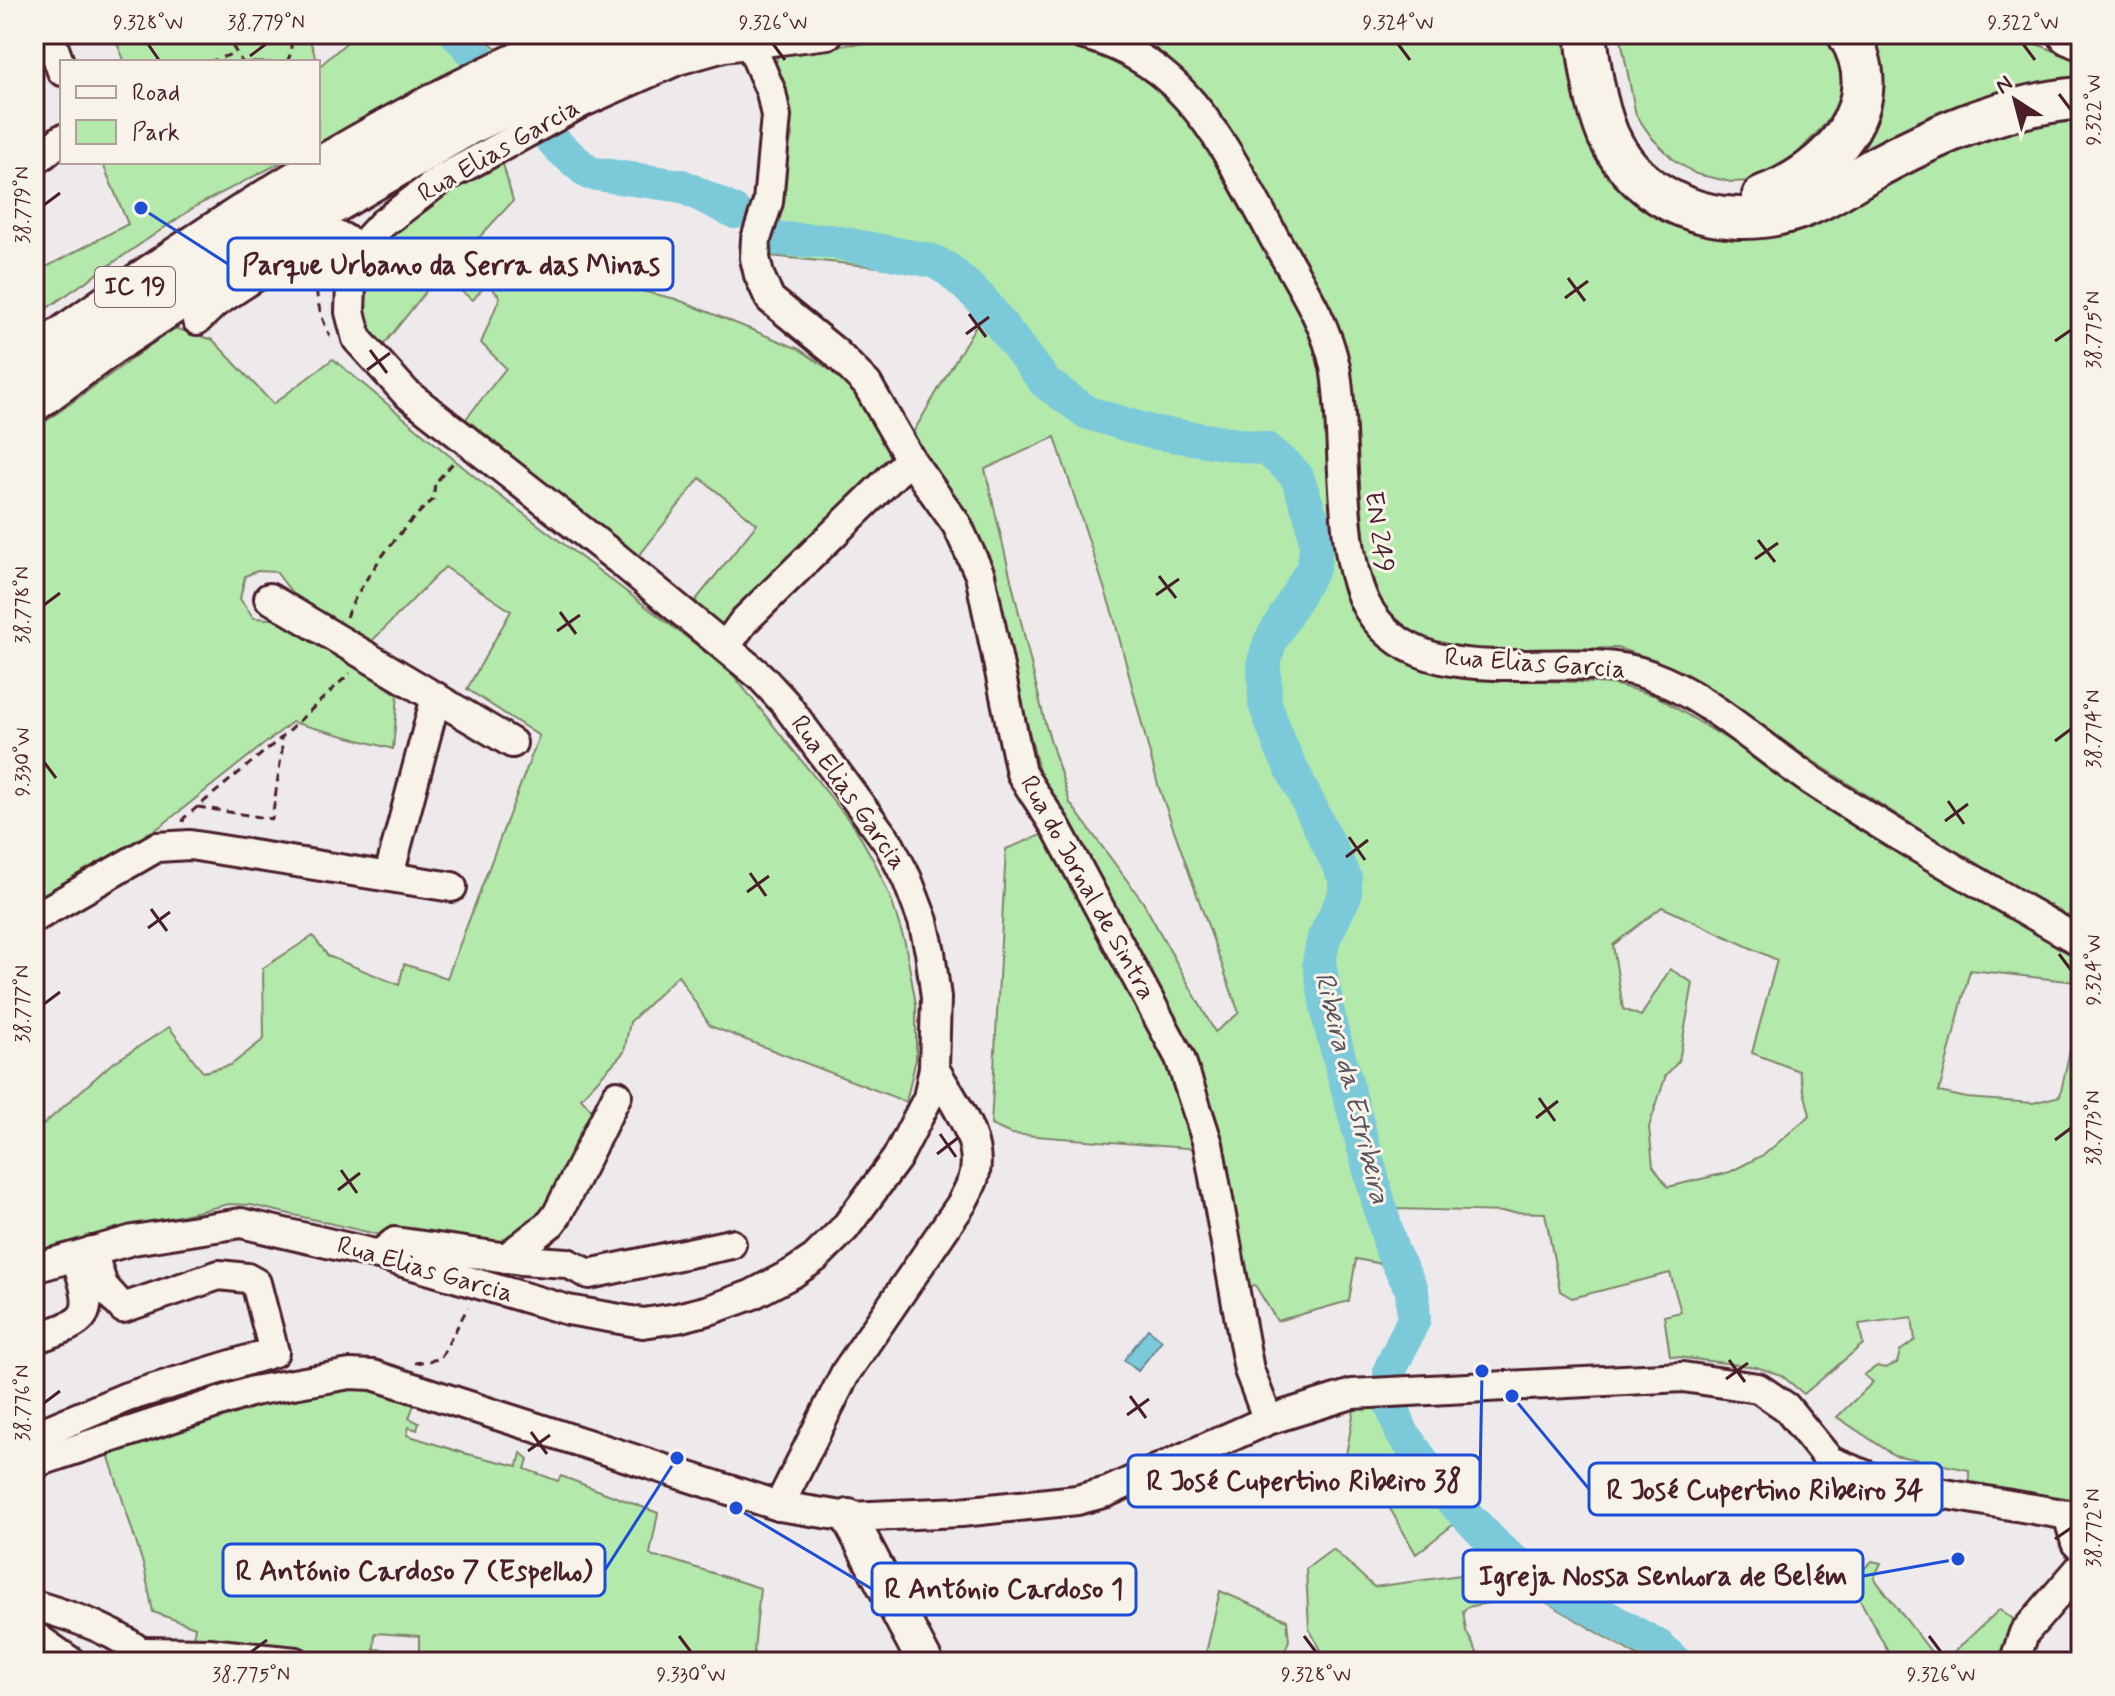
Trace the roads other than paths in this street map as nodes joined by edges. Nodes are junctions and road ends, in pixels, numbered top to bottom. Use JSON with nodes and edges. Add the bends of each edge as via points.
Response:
{"nodes":[{"id":1,"x":49,"y":34,"type":"edge"},
{"id":2,"x":676,"y":34,"type":"edge"},
{"id":3,"x":828,"y":34,"type":"edge"},
{"id":4,"x":1081,"y":34,"type":"edge"},
{"id":5,"x":1586,"y":34,"type":"edge"},
{"id":6,"x":1608,"y":34,"type":"edge"},
{"id":7,"x":1848,"y":34,"type":"edge"},
{"id":8,"x":2069,"y":34,"type":"edge"},
{"id":9,"x":2081,"y":39,"type":"edge"},
{"id":10,"x":750,"y":43,"type":"junction"},
{"id":11,"x":60,"y":65,"type":"edge"},
{"id":12,"x":573,"y":65,"type":"edge"},
{"id":13,"x":2081,"y":98,"type":"edge"},
{"id":14,"x":459,"y":110,"type":"junction"},
{"id":15,"x":60,"y":141,"type":"edge"},
{"id":16,"x":34,"y":162,"type":"edge"},
{"id":17,"x":352,"y":243,"type":"junction"},
{"id":18,"x":197,"y":320,"type":"dead end"},
{"id":19,"x":34,"y":358,"type":"edge"},
{"id":20,"x":34,"y":401,"type":"edge"},
{"id":21,"x":910,"y":459,"type":"junction"},
{"id":22,"x":269,"y":598,"type":"dead end"},
{"id":23,"x":726,"y":646,"type":"junction"},
{"id":24,"x":436,"y":697,"type":"junction"},
{"id":25,"x":512,"y":743,"type":"dead end"},
{"id":26,"x":389,"y":875,"type":"junction"},
{"id":27,"x":452,"y":887,"type":"dead end"},
{"id":28,"x":34,"y":918,"type":"edge"},
{"id":29,"x":2081,"y":942,"type":"edge"},
{"id":30,"x":934,"y":1068,"type":"junction"},
{"id":31,"x":617,"y":1095,"type":"dead end"},
{"id":32,"x":731,"y":1244,"type":"dead end"},
{"id":33,"x":84,"y":1254,"type":"junction"},
{"id":34,"x":379,"y":1255,"type":"junction"},
{"id":35,"x":506,"y":1258,"type":"junction"},
{"id":36,"x":34,"y":1268,"type":"edge"},
{"id":37,"x":34,"y":1339,"type":"edge"},
{"id":38,"x":127,"y":1397,"type":"junction"},
{"id":39,"x":1268,"y":1420,"type":"junction"},
{"id":40,"x":140,"y":1427,"type":"junction"},
{"id":41,"x":34,"y":1436,"type":"edge"},
{"id":42,"x":34,"y":1463,"type":"edge"},
{"id":43,"x":779,"y":1506,"type":"junction"},
{"id":44,"x":2075,"y":1516,"type":"edge"},
{"id":45,"x":849,"y":1517,"type":"junction"},
{"id":46,"x":2081,"y":1547,"type":"edge"},
{"id":47,"x":2081,"y":1567,"type":"edge"},
{"id":48,"x":34,"y":1605,"type":"edge"},
{"id":49,"x":34,"y":1636,"type":"edge"},
{"id":50,"x":147,"y":1657,"type":"edge"},
{"id":51,"x":71,"y":1662,"type":"edge"},
{"id":52,"x":296,"y":1662,"type":"edge"},
{"id":53,"x":925,"y":1662,"type":"edge"},
{"id":54,"x":2021,"y":1662,"type":"edge"}],
"edges":[{"from":1,"to":11,"type":"street"},
{"from":2,"to":12,"type":"highway","number":"IC 19"},
{"from":3,"to":10,"type":"street","name":"Rua Elias Garcia"},
{"from":4,"to":29,"type":"street","name":"Rua Elias Garcia","number":"EN 249","via":[[1143,60],[1192,103],[1306,294],[1334,365],[1355,573],[1369,610],[1391,635],[1417,651],[1458,661],[1614,666],[1650,675],[1683,691],[1816,783]]},
{"from":5,"to":13,"type":"highway","via":[[1599,106],[1620,156],[1654,191],[1715,217],[1759,218],[1790,211],[1978,118]]},
{"from":6,"to":7,"type":"highway","via":[[1620,107],[1646,154],[1693,188],[1738,199],[1800,180],[1847,134],[1862,83]]},
{"from":8,"to":9,"type":"highway"},
{"from":10,"to":12,"type":"street","name":"Rua Elias Garcia","via":[[678,60]]},
{"from":10,"to":21,"type":"street","name":"Rua do Jornal de Sintra","via":[[776,116],[768,202],[756,239],[759,275],[770,299],[867,384]]},
{"from":12,"to":14,"type":"highway","number":"IC 19"},
{"from":12,"to":17,"type":"street","name":"Rua Elias Garcia","via":[[508,141],[440,180],[369,238]]},
{"from":14,"to":19,"type":"highway","number":"IC 19","via":[[367,141],[238,218]]},
{"from":14,"to":20,"type":"highway","number":"IC 19"},
{"from":15,"to":16,"type":"street"},
{"from":17,"to":18,"type":"street","via":[[322,233]]},
{"from":17,"to":23,"type":"street","name":"Rua Elias Garcia","via":[[350,312],[357,339],[406,393]]},
{"from":21,"to":23,"type":"street","via":[[744,621]]},
{"from":21,"to":39,"type":"street","name":"Rua do Jornal de Sintra","via":[[957,525],[980,575],[1021,773],[1057,829],[1180,1058],[1208,1144],[1249,1370]]},
{"from":22,"to":24,"type":"street"},
{"from":23,"to":30,"type":"street","name":"Rua Elias Garcia","via":[[785,703],[889,844],[907,879],[930,952],[936,998]]},
{"from":24,"to":25,"type":"street"},
{"from":24,"to":26,"type":"street"},
{"from":26,"to":27,"type":"street"},
{"from":26,"to":28,"type":"street","via":[[190,845],[157,847]]},
{"from":30,"to":34,"type":"street","name":"Rua Elias Garcia","via":[[928,1098],[897,1158],[845,1228],[815,1258],[751,1295],[643,1323],[568,1310]]},
{"from":30,"to":43,"type":"street","via":[[971,1138],[974,1178],[846,1372]]},
{"from":31,"to":35,"type":"street","via":[[557,1215]]},
{"from":32,"to":35,"type":"street","via":[[589,1274],[567,1263]]},
{"from":33,"to":34,"type":"street","name":"Rua Elias Garcia","via":[[133,1240],[241,1223]]},
{"from":33,"to":36,"type":"street","name":"Rua Elias Garcia"},
{"from":33,"to":37,"type":"street","via":[[88,1296],[80,1320]]},
{"from":33,"to":38,"type":"street","via":[[123,1308],[219,1275],[247,1278],[260,1290],[274,1346],[271,1355]]},
{"from":34,"to":35,"type":"street","via":[[395,1242]]},
{"from":38,"to":40,"type":"street"},
{"from":38,"to":41,"type":"street"},
{"from":39,"to":44,"type":"street","via":[[1352,1394],[1683,1377],[1758,1388],[1786,1407],[1830,1461],[1875,1479]]},
{"from":39,"to":45,"type":"street","via":[[1107,1492],[1077,1500]]},
{"from":40,"to":42,"type":"street"},
{"from":40,"to":43,"type":"street","via":[[253,1391],[350,1374],[373,1375]]},
{"from":43,"to":45,"type":"street"},
{"from":44,"to":46,"type":"street","via":[[2076,1543]]},
{"from":45,"to":53,"type":"main road"},
{"from":47,"to":54,"type":"street","via":[[2024,1633],[2017,1654]]},
{"from":48,"to":50,"type":"street","via":[[100,1626]]},
{"from":49,"to":51,"type":"street"},
{"from":50,"to":52,"type":"street","via":[[209,1653]]}]}
